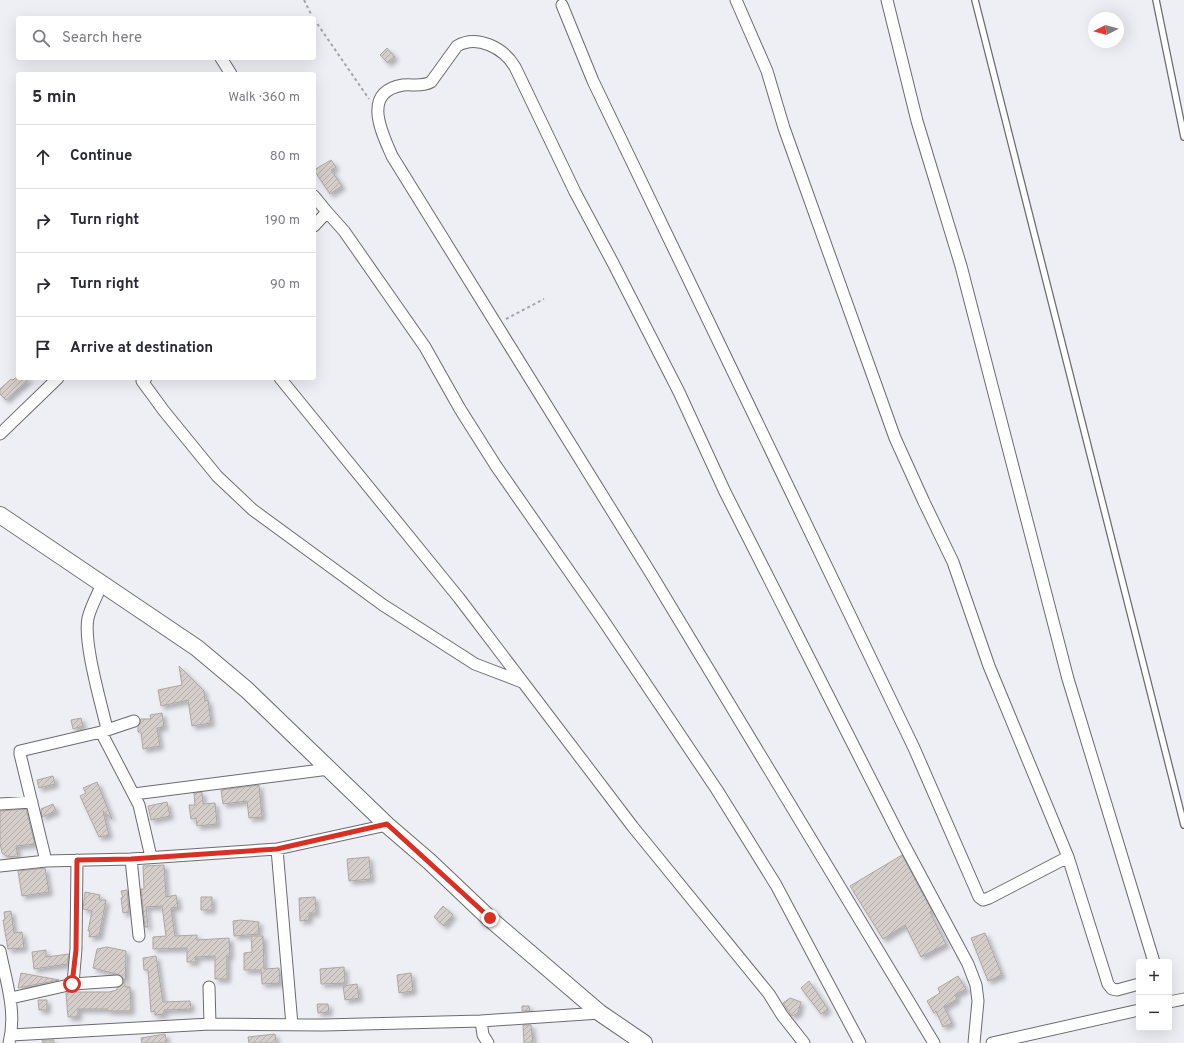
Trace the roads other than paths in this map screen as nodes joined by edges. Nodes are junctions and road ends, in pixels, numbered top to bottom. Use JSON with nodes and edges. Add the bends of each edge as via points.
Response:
{"nodes":[{"id":1,"x":736,"y":0,"type":"edge"},
{"id":2,"x":887,"y":0,"type":"edge"},
{"id":3,"x":974,"y":0,"type":"edge"},
{"id":4,"x":1156,"y":0,"type":"edge"},
{"id":5,"x":562,"y":6,"type":"dead end"},
{"id":6,"x":222,"y":60,"type":"edge"},
{"id":7,"x":230,"y":72,"type":"edge"},
{"id":8,"x":1184,"y":137,"type":"edge"},
{"id":9,"x":316,"y":199,"type":"edge"},
{"id":10,"x":326,"y":212,"type":"junction"},
{"id":11,"x":316,"y":224,"type":"edge"},
{"id":12,"x":56,"y":380,"type":"edge"},
{"id":13,"x":143,"y":380,"type":"edge"},
{"id":14,"x":282,"y":380,"type":"edge"},
{"id":15,"x":0,"y":434,"type":"edge"},
{"id":16,"x":0,"y":515,"type":"edge"},
{"id":17,"x":102,"y":584,"type":"junction"},
{"id":18,"x":522,"y":682,"type":"junction"},
{"id":19,"x":134,"y":721,"type":"dead end"},
{"id":20,"x":104,"y":730,"type":"junction"},
{"id":21,"x":329,"y":769,"type":"junction"},
{"id":22,"x":134,"y":794,"type":"junction"},
{"id":23,"x":32,"y":802,"type":"junction"},
{"id":24,"x":0,"y":804,"type":"edge"},
{"id":25,"x":387,"y":824,"type":"junction"},
{"id":26,"x":1184,"y":825,"type":"edge"},
{"id":27,"x":277,"y":849,"type":"junction"},
{"id":28,"x":151,"y":857,"type":"junction"},
{"id":29,"x":1068,"y":857,"type":"junction"},
{"id":30,"x":131,"y":859,"type":"junction"},
{"id":31,"x":77,"y":860,"type":"junction"},
{"id":32,"x":46,"y":861,"type":"junction"},
{"id":33,"x":0,"y":866,"type":"edge"},
{"id":34,"x":139,"y":936,"type":"dead end"},
{"id":35,"x":0,"y":951,"type":"edge"},
{"id":36,"x":1153,"y":959,"type":"edge"},
{"id":37,"x":117,"y":981,"type":"dead end"},
{"id":38,"x":72,"y":984,"type":"junction"},
{"id":39,"x":1136,"y":985,"type":"edge"},
{"id":40,"x":209,"y":987,"type":"dead end"},
{"id":41,"x":11,"y":998,"type":"junction"},
{"id":42,"x":1184,"y":999,"type":"edge"},
{"id":43,"x":1172,"y":1001,"type":"edge"},
{"id":44,"x":1136,"y":1011,"type":"edge"},
{"id":45,"x":600,"y":1013,"type":"junction"},
{"id":46,"x":481,"y":1020,"type":"junction"},
{"id":47,"x":210,"y":1024,"type":"junction"},
{"id":48,"x":292,"y":1025,"type":"junction"},
{"id":49,"x":10,"y":1039,"type":"edge"},
{"id":50,"x":488,"y":1043,"type":"edge"},
{"id":51,"x":644,"y":1043,"type":"edge"},
{"id":52,"x":804,"y":1043,"type":"edge"},
{"id":53,"x":860,"y":1043,"type":"edge"},
{"id":54,"x":934,"y":1043,"type":"edge"},
{"id":55,"x":974,"y":1043,"type":"edge"},
{"id":56,"x":992,"y":1043,"type":"edge"}],
"edges":[{"from":1,"to":29,"type":"street","via":[[767,71],[784,128],[896,438],[952,562],[989,666]]},
{"from":2,"to":36,"type":"street","via":[[917,121],[961,266],[1068,679]]},
{"from":3,"to":26,"type":"lane"},
{"from":4,"to":8,"type":"lane"},
{"from":5,"to":29,"type":"street","via":[[594,81],[914,748],[979,897],[983,900],[989,898]]},
{"from":6,"to":7,"type":"street"},
{"from":9,"to":10,"type":"street"},
{"from":10,"to":11,"type":"street"},
{"from":10,"to":53,"type":"street","via":[[344,231],[425,347],[496,466],[717,790],[776,886]]},
{"from":12,"to":15,"type":"street"},
{"from":13,"to":18,"type":"street","via":[[164,412],[217,476],[252,510],[377,600],[475,664]]},
{"from":14,"to":18,"type":"street","via":[[459,598]]},
{"from":16,"to":17,"type":"street"},
{"from":17,"to":20,"type":"street","via":[[88,616],[87,626]]},
{"from":17,"to":21,"type":"street","via":[[197,648],[248,690]]},
{"from":18,"to":52,"type":"street","via":[[633,827],[769,994],[782,1016]]},
{"from":19,"to":20,"type":"street"},
{"from":20,"to":22,"type":"street"},
{"from":20,"to":23,"type":"street","via":[[20,751]]},
{"from":21,"to":22,"type":"street"},
{"from":21,"to":25,"type":"street"},
{"from":22,"to":28,"type":"street","via":[[143,818]]},
{"from":23,"to":24,"type":"street"},
{"from":23,"to":32,"type":"street"},
{"from":25,"to":27,"type":"street"},
{"from":25,"to":45,"type":"street"},
{"from":27,"to":28,"type":"street"},
{"from":27,"to":48,"type":"street"},
{"from":28,"to":30,"type":"street"},
{"from":29,"to":39,"type":"street","via":[[1108,984],[1116,990]]},
{"from":30,"to":31,"type":"street"},
{"from":30,"to":34,"type":"street"},
{"from":31,"to":32,"type":"street"},
{"from":31,"to":38,"type":"street","via":[[76,950]]},
{"from":32,"to":33,"type":"street"},
{"from":35,"to":41,"type":"street"},
{"from":37,"to":38,"type":"street"},
{"from":38,"to":41,"type":"street"},
{"from":40,"to":47,"type":"street"},
{"from":41,"to":49,"type":"street"},
{"from":42,"to":43,"type":"street"},
{"from":44,"to":56,"type":"street"},
{"from":45,"to":46,"type":"street"},
{"from":45,"to":51,"type":"street"},
{"from":46,"to":48,"type":"street"},
{"from":46,"to":50,"type":"street","via":[[483,1035]]},
{"from":47,"to":48,"type":"street"},
{"from":47,"to":49,"type":"street"},
{"from":54,"to":55,"type":"street","via":[[649,570],[392,156],[376,113],[379,102],[388,91],[402,85],[430,82],[461,44],[475,42],[490,45],[504,52],[510,59],[675,386],[725,492],[901,839],[968,964],[976,985],[978,1002]]}]}
